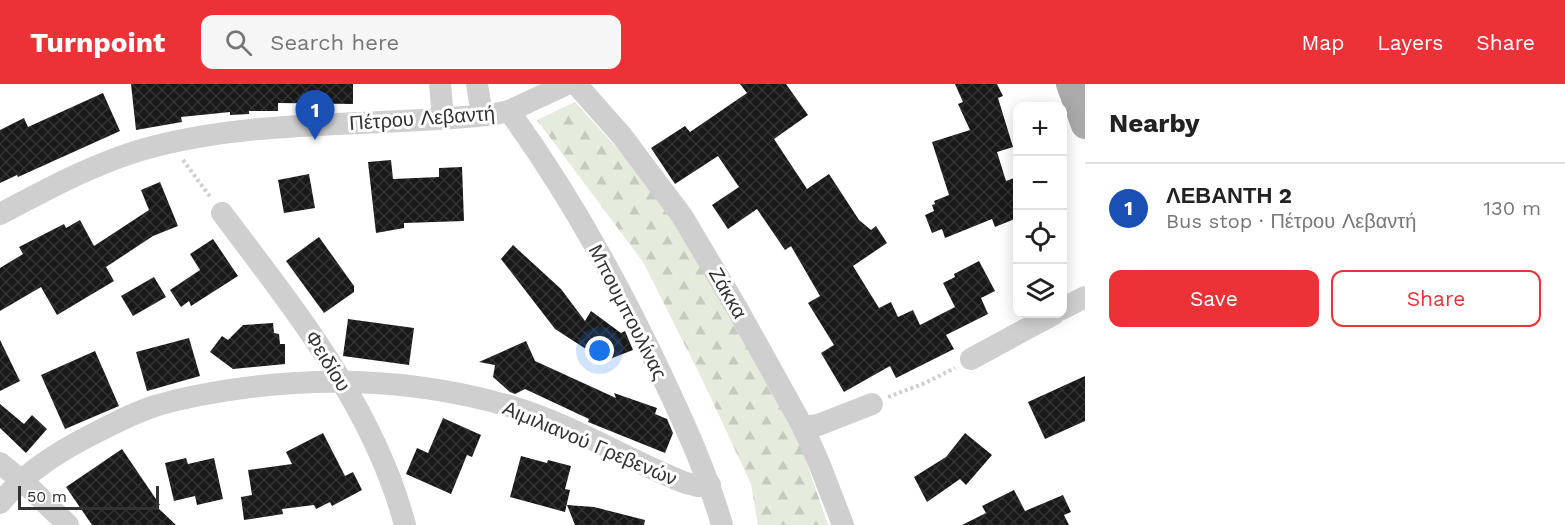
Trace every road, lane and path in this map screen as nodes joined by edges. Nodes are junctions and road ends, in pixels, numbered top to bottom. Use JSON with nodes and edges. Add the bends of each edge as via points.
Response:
{"nodes":[{"id":1,"x":440,"y":84,"type":"edge"},
{"id":2,"x":477,"y":84,"type":"edge"},
{"id":3,"x":567,"y":84,"type":"edge"},
{"id":4,"x":576,"y":84,"type":"edge"},
{"id":5,"x":1070,"y":84,"type":"edge"},
{"id":6,"x":509,"y":111,"type":"junction"},
{"id":7,"x":482,"y":115,"type":"junction"},
{"id":8,"x":443,"y":118,"type":"junction"},
{"id":9,"x":1085,"y":125,"type":"edge"},
{"id":10,"x":170,"y":143,"type":"junction"},
{"id":11,"x":222,"y":213,"type":"joint"},
{"id":12,"x":0,"y":214,"type":"edge"},
{"id":13,"x":1085,"y":297,"type":"edge"},
{"id":14,"x":1067,"y":306,"type":"edge"},
{"id":15,"x":1047,"y":318,"type":"edge"},
{"id":16,"x":971,"y":359,"type":"joint"},
{"id":17,"x":341,"y":382,"type":"junction"},
{"id":18,"x":872,"y":404,"type":"joint"},
{"id":19,"x":803,"y":427,"type":"junction"},
{"id":20,"x":0,"y":463,"type":"edge"},
{"id":21,"x":22,"y":480,"type":"junction"},
{"id":22,"x":710,"y":485,"type":"junction"},
{"id":23,"x":0,"y":503,"type":"edge"},
{"id":24,"x":68,"y":525,"type":"edge"},
{"id":25,"x":405,"y":525,"type":"edge"},
{"id":26,"x":722,"y":525,"type":"edge"},
{"id":27,"x":843,"y":525,"type":"edge"}],
"edges":[{"from":1,"to":8,"type":"street"},
{"from":2,"to":7,"type":"street"},
{"from":3,"to":6,"type":"street","name":"Πέτρου Λεβαντή"},
{"from":4,"to":19,"type":"street","name":"Ζάκκα","via":[[622,136],[682,216]]},
{"from":5,"to":9,"type":"main road"},
{"from":6,"to":7,"type":"street","name":"Πέτρου Λεβαντή"},
{"from":6,"to":22,"type":"street","name":"Μπουμπουλίνας","via":[[604,262],[650,351]]},
{"from":7,"to":8,"type":"street","name":"Πέτρου Λεβαντή"},
{"from":8,"to":10,"type":"street","name":"Πέτρου Λεβαντή","via":[[255,129]]},
{"from":10,"to":11,"type":"path"},
{"from":10,"to":12,"type":"street","name":"Πέτρου Λεβαντή","via":[[90,169]]},
{"from":11,"to":17,"type":"street","name":"Φειδίου","via":[[307,327]]},
{"from":13,"to":14,"type":"street"},
{"from":15,"to":16,"type":"street"},
{"from":16,"to":18,"type":"path"},
{"from":17,"to":21,"type":"street","name":"Αιμιλιανού Γρεβενών","via":[[260,386],[150,407],[69,447]]},
{"from":17,"to":22,"type":"street","name":"Αιμιλιανού Γρεβενών","via":[[427,387],[518,409],[680,481]]},
{"from":17,"to":25,"type":"street","name":"Φειδίου","via":[[389,475]]},
{"from":18,"to":19,"type":"street"},
{"from":19,"to":27,"type":"street","name":"Ζάκκα"},
{"from":20,"to":21,"type":"street"},
{"from":21,"to":23,"type":"street","name":"Αιμιλιανού Γρεβενών"},
{"from":21,"to":24,"type":"street"},
{"from":22,"to":26,"type":"street","name":"Μπουμπουλίνας"}]}
